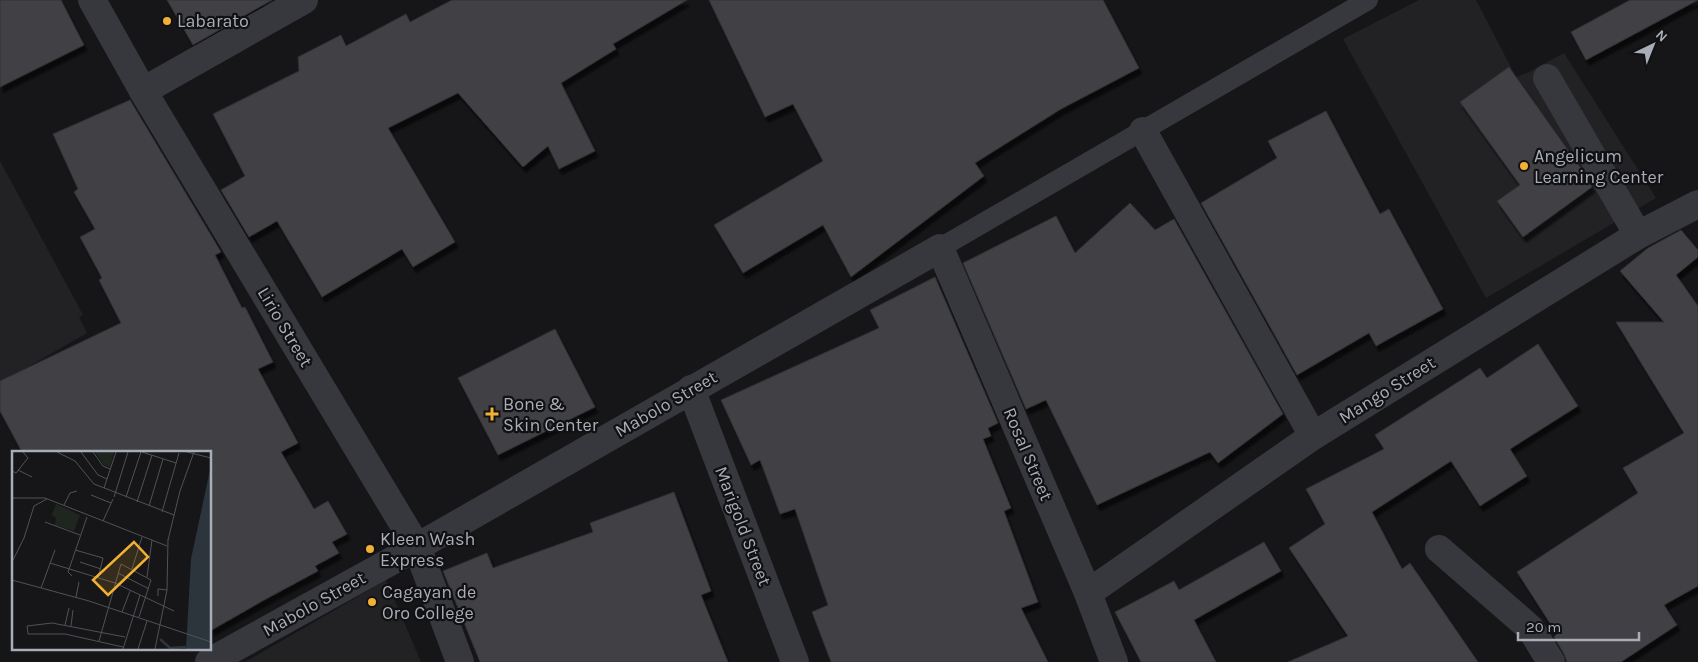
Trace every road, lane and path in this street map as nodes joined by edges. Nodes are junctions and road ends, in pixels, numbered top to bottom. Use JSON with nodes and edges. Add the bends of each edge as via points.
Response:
{"nodes":[{"id":1,"x":92,"y":0,"type":"edge"},
{"id":2,"x":304,"y":0,"type":"edge"},
{"id":3,"x":1368,"y":0,"type":"edge"},
{"id":4,"x":1547,"y":78,"type":"dead end"},
{"id":5,"x":143,"y":91,"type":"junction"},
{"id":6,"x":1143,"y":131,"type":"junction"},
{"id":7,"x":1698,"y":204,"type":"edge"},
{"id":8,"x":1638,"y":235,"type":"junction"},
{"id":9,"x":940,"y":248,"type":"junction"},
{"id":10,"x":691,"y":389,"type":"junction"},
{"id":11,"x":1313,"y":436,"type":"junction"},
{"id":12,"x":416,"y":547,"type":"junction"},
{"id":13,"x":1439,"y":549,"type":"dead end"},
{"id":14,"x":1088,"y":593,"type":"junction"},
{"id":15,"x":209,"y":662,"type":"edge"},
{"id":16,"x":460,"y":662,"type":"edge"},
{"id":17,"x":795,"y":662,"type":"edge"},
{"id":18,"x":1114,"y":662,"type":"edge"},
{"id":19,"x":1552,"y":662,"type":"edge"}],
"edges":[{"from":1,"to":5,"type":"street","name":"Lirio Street"},
{"from":2,"to":5,"type":"street"},
{"from":3,"to":6,"type":"lane"},
{"from":4,"to":8,"type":"street"},
{"from":5,"to":12,"type":"street","name":"Lirio Street"},
{"from":6,"to":9,"type":"lane"},
{"from":6,"to":11,"type":"street"},
{"from":7,"to":8,"type":"street","name":"Mango Street"},
{"from":8,"to":11,"type":"street","name":"Mango Street"},
{"from":9,"to":10,"type":"street","name":"Mabolo Street"},
{"from":9,"to":14,"type":"street","name":"Rosal Street"},
{"from":10,"to":12,"type":"street","name":"Mabolo Street"},
{"from":10,"to":17,"type":"street","name":"Marigold Street"},
{"from":11,"to":14,"type":"street","name":"Mango Street"},
{"from":12,"to":15,"type":"street","name":"Mabolo Street"},
{"from":12,"to":16,"type":"street","name":"Lirio Street"},
{"from":13,"to":19,"type":"street","via":[[1531,629]]},
{"from":14,"to":18,"type":"street","name":"Rosal Street"}]}
